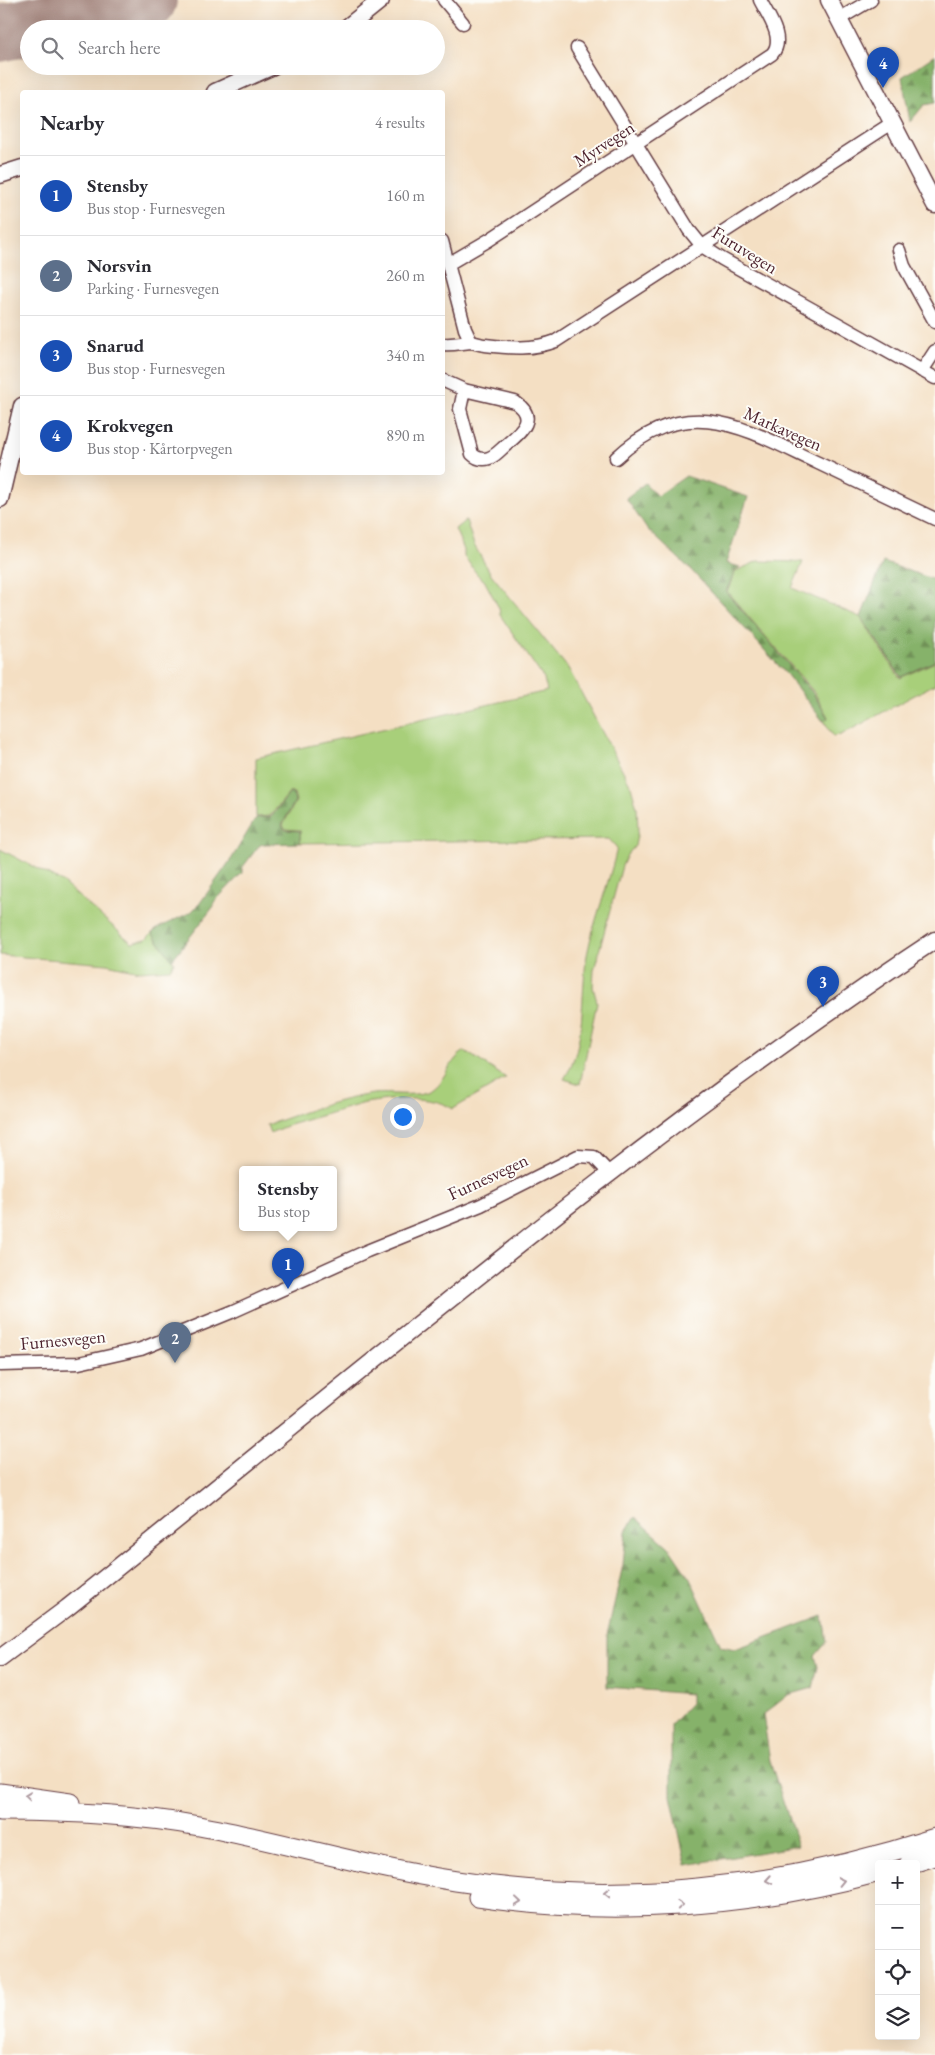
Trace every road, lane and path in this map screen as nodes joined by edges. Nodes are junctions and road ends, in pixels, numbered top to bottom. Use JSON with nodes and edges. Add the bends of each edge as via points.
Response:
{"nodes":[{"id":1,"x":381,"y":0,"type":"edge"},
{"id":2,"x":444,"y":0,"type":"edge"},
{"id":3,"x":760,"y":0,"type":"edge"},
{"id":4,"x":829,"y":0,"type":"edge"},
{"id":5,"x":871,"y":0,"type":"edge"},
{"id":6,"x":838,"y":19,"type":"junction"},
{"id":7,"x":356,"y":20,"type":"edge"},
{"id":8,"x":463,"y":23,"type":"dead end"},
{"id":9,"x":577,"y":48,"type":"dead end"},
{"id":10,"x":253,"y":75,"type":"edge"},
{"id":11,"x":219,"y":90,"type":"edge"},
{"id":12,"x":892,"y":123,"type":"junction"},
{"id":13,"x":636,"y":144,"type":"junction"},
{"id":14,"x":20,"y":169,"type":"edge"},
{"id":15,"x":0,"y":175,"type":"edge"},
{"id":16,"x":935,"y":205,"type":"edge"},
{"id":17,"x":702,"y":246,"type":"junction"},
{"id":18,"x":899,"y":250,"type":"dead end"},
{"id":19,"x":445,"y":253,"type":"edge"},
{"id":20,"x":448,"y":264,"type":"junction"},
{"id":21,"x":935,"y":322,"type":"edge"},
{"id":22,"x":471,"y":342,"type":"junction"},
{"id":23,"x":445,"y":344,"type":"edge"},
{"id":24,"x":935,"y":351,"type":"edge"},
{"id":25,"x":922,"y":371,"type":"junction"},
{"id":26,"x":935,"y":378,"type":"edge"},
{"id":27,"x":445,"y":381,"type":"edge"},
{"id":28,"x":464,"y":390,"type":"junction"},
{"id":29,"x":20,"y":414,"type":"edge"},
{"id":30,"x":616,"y":458,"type":"dead end"},
{"id":31,"x":0,"y":498,"type":"edge"},
{"id":32,"x":935,"y":519,"type":"edge"},
{"id":33,"x":935,"y":940,"type":"edge"},
{"id":34,"x":610,"y":1174,"type":"junction"},
{"id":35,"x":0,"y":1365,"type":"edge"},
{"id":36,"x":0,"y":1658,"type":"edge"},
{"id":37,"x":0,"y":1793,"type":"edge"},
{"id":38,"x":0,"y":1811,"type":"edge"},
{"id":39,"x":127,"y":1817,"type":"junction"},
{"id":40,"x":0,"y":1823,"type":"edge"},
{"id":41,"x":935,"y":1838,"type":"edge"},
{"id":42,"x":935,"y":1856,"type":"edge"},
{"id":43,"x":920,"y":1861,"type":"edge"},
{"id":44,"x":875,"y":1873,"type":"edge"}],
"edges":[{"from":1,"to":7,"type":"main road"},
{"from":2,"to":8,"type":"street"},
{"from":3,"to":13,"type":"street","name":"Myrvegen","via":[[776,32],[776,50]]},
{"from":4,"to":6,"type":"main road"},
{"from":5,"to":6,"type":"street"},
{"from":6,"to":12,"type":"main road"},
{"from":9,"to":13,"type":"street","name":"Furuvegen"},
{"from":10,"to":11,"type":"main road"},
{"from":12,"to":16,"type":"main road"},
{"from":12,"to":17,"type":"street"},
{"from":13,"to":17,"type":"street","name":"Furuvegen"},
{"from":13,"to":20,"type":"street","name":"Myrvegen"},
{"from":14,"to":15,"type":"main road"},
{"from":17,"to":22,"type":"street","via":[[551,343],[517,348]]},
{"from":17,"to":25,"type":"street","name":"Furuvegen"},
{"from":18,"to":21,"type":"street","via":[[904,266]]},
{"from":19,"to":20,"type":"street"},
{"from":20,"to":22,"type":"street"},
{"from":22,"to":23,"type":"street"},
{"from":24,"to":25,"type":"street"},
{"from":25,"to":26,"type":"street","name":"Furuvegen"},
{"from":27,"to":28,"type":"street"},
{"from":28,"to":28,"type":"street","via":[[514,402],[522,407],[527,417],[520,434],[489,458],[478,458],[472,454],[460,410]]},
{"from":29,"to":31,"type":"main road"},
{"from":30,"to":32,"type":"street","name":"Markavegen","via":[[645,436],[671,425],[695,420],[725,423],[766,438]]},
{"from":33,"to":34,"type":"main road","via":[[842,1003]]},
{"from":34,"to":35,"type":"street","name":"Furnesvegen","via":[[594,1157],[578,1156],[480,1205],[141,1349],[79,1363]]},
{"from":34,"to":36,"type":"main road","via":[[75,1602]]},
{"from":39,"to":37,"type":"highway","one_way":true,"via":[[64,1802]]},
{"from":38,"to":39,"type":"highway"},
{"from":41,"to":39,"type":"highway","one_way":true,"via":[[836,1867],[760,1881],[685,1890],[580,1892],[495,1887],[420,1875],[234,1833]]},
{"from":40,"to":44,"type":"highway","one_way":true,"via":[[67,1824],[179,1835],[417,1887],[493,1900],[571,1906],[648,1907],[725,1901],[800,1890]]},
{"from":42,"to":43,"type":"highway"}]}
